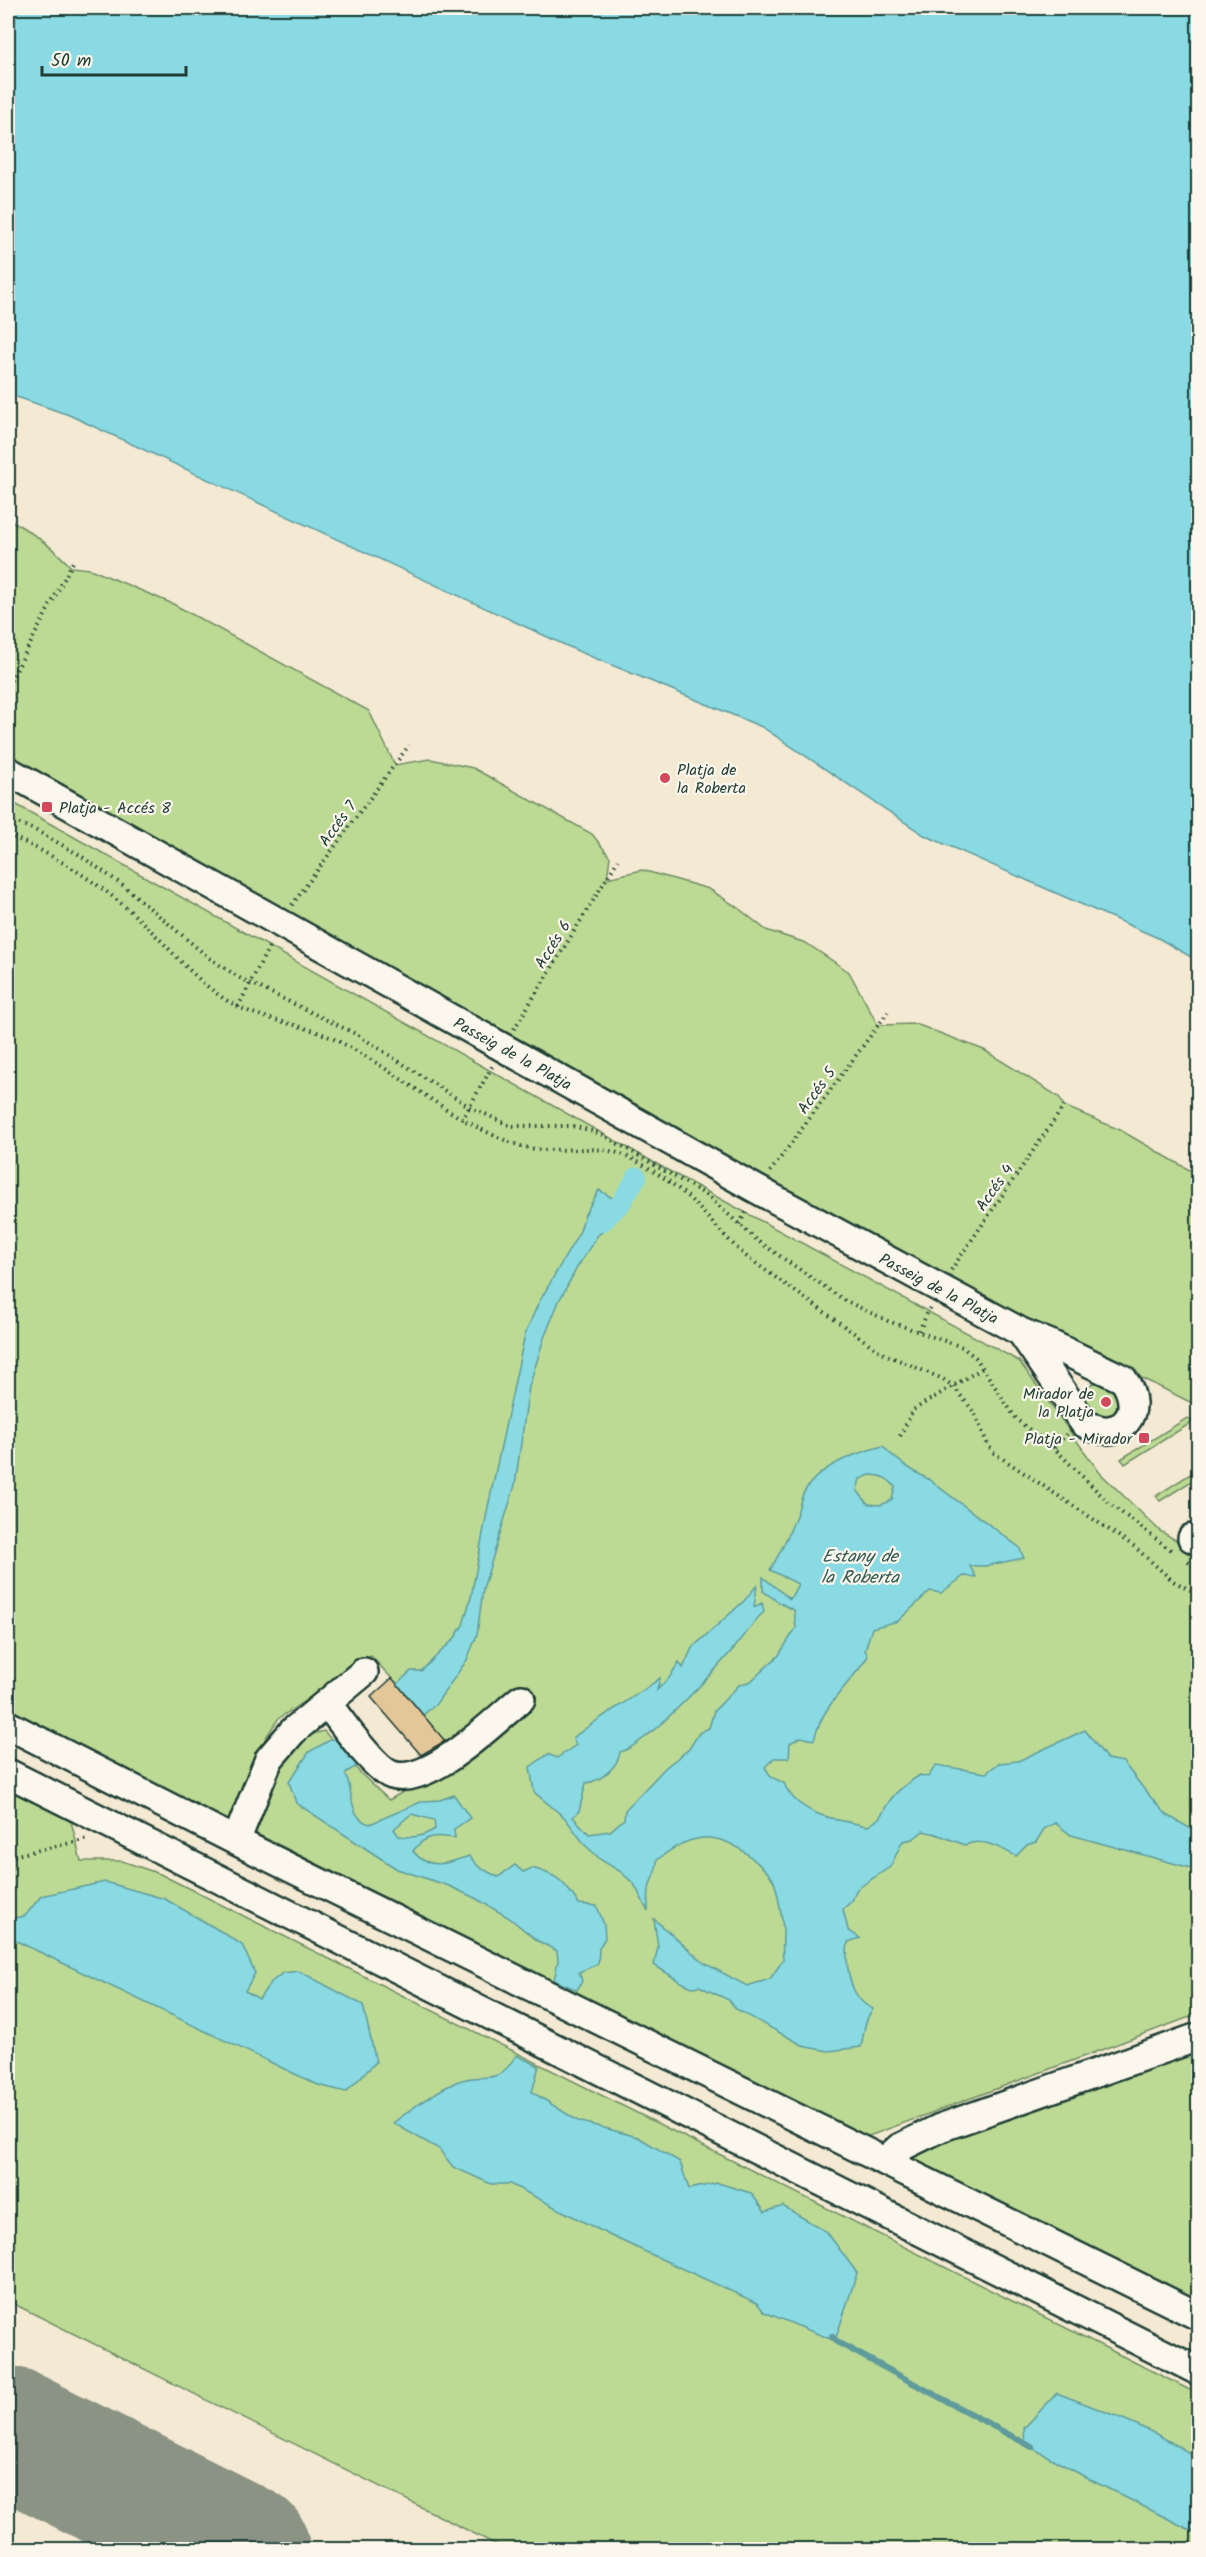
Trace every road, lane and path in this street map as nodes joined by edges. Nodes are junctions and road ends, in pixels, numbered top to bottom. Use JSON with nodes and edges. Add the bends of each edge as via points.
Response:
{"nodes":[{"id":1,"x":73,"y":562,"type":"dead end"},
{"id":2,"x":8,"y":686,"type":"edge"},
{"id":3,"x":409,"y":745,"type":"dead end"},
{"id":4,"x":8,"y":771,"type":"edge"},
{"id":5,"x":8,"y":819,"type":"edge"},
{"id":6,"x":8,"y":835,"type":"edge"},
{"id":7,"x":618,"y":860,"type":"dead end"},
{"id":8,"x":292,"y":906,"type":"dead end"},
{"id":9,"x":271,"y":942,"type":"dead end"},
{"id":10,"x":250,"y":983,"type":"junction"},
{"id":11,"x":238,"y":1006,"type":"junction"},
{"id":12,"x":888,"y":1012,"type":"dead end"},
{"id":13,"x":513,"y":1030,"type":"dead end"},
{"id":14,"x":498,"y":1056,"type":"dead end"},
{"id":15,"x":1064,"y":1106,"type":"dead end"},
{"id":16,"x":470,"y":1107,"type":"junction"},
{"id":17,"x":462,"y":1120,"type":"junction"},
{"id":18,"x":770,"y":1173,"type":"dead end"},
{"id":19,"x":950,"y":1271,"type":"dead end"},
{"id":20,"x":931,"y":1305,"type":"dead end"},
{"id":21,"x":919,"y":1331,"type":"junction"},
{"id":22,"x":1021,"y":1332,"type":"junction"},
{"id":23,"x":982,"y":1368,"type":"junction"},
{"id":24,"x":1110,"y":1373,"type":"junction"},
{"id":25,"x":953,"y":1386,"type":"junction"},
{"id":26,"x":1142,"y":1388,"type":"dead end"},
{"id":27,"x":1078,"y":1414,"type":"junction"},
{"id":28,"x":900,"y":1436,"type":"dead end"},
{"id":29,"x":1097,"y":1441,"type":"dead end"},
{"id":30,"x":1188,"y":1548,"type":"edge"},
{"id":31,"x":1198,"y":1569,"type":"edge"},
{"id":32,"x":1198,"y":1594,"type":"edge"},
{"id":33,"x":364,"y":1672,"type":"dead end"},
{"id":34,"x":520,"y":1699,"type":"dead end"},
{"id":35,"x":327,"y":1703,"type":"junction"},
{"id":36,"x":8,"y":1725,"type":"edge"},
{"id":37,"x":8,"y":1773,"type":"edge"},
{"id":38,"x":124,"y":1832,"type":"junction"},
{"id":39,"x":236,"y":1841,"type":"junction"},
{"id":40,"x":8,"y":1857,"type":"edge"},
{"id":41,"x":1198,"y":2037,"type":"edge"},
{"id":42,"x":885,"y":2161,"type":"junction"},
{"id":43,"x":1198,"y":2316,"type":"edge"},
{"id":44,"x":1198,"y":2371,"type":"edge"}],
"edges":[{"from":1,"to":2,"type":"path"},
{"from":3,"to":8,"type":"path","name":"Accés 7"},
{"from":4,"to":22,"type":"street","name":"Passeig de la Platja","via":[[758,1190]]},
{"from":5,"to":10,"type":"path","via":[[78,854],[146,903],[209,958]]},
{"from":6,"to":11,"type":"path","via":[[54,858],[111,895],[201,980]]},
{"from":7,"to":13,"type":"path","name":"Accés 6"},
{"from":9,"to":10,"type":"path"},
{"from":10,"to":11,"type":"path"},
{"from":10,"to":16,"type":"path","via":[[358,1035]]},
{"from":11,"to":17,"type":"path","via":[[338,1041]]},
{"from":12,"to":18,"type":"path","name":"Accés 5"},
{"from":14,"to":16,"type":"path"},
{"from":15,"to":19,"type":"path","name":"Accés 4"},
{"from":16,"to":17,"type":"path"},
{"from":16,"to":21,"type":"path","via":[[511,1126],[572,1126],[610,1139],[708,1196],[758,1241],[830,1292],[869,1313]]},
{"from":17,"to":25,"type":"path","via":[[529,1149],[603,1150],[629,1157],[694,1203],[747,1257],[882,1353]]},
{"from":20,"to":21,"type":"path"},
{"from":21,"to":23,"type":"path","via":[[962,1347]]},
{"from":22,"to":24,"type":"street","name":"Passeig de la Platja"},
{"from":22,"to":27,"type":"street","name":"Passeig de la Platja"},
{"from":23,"to":25,"type":"path","bridge":true},
{"from":23,"to":30,"type":"path","via":[[1024,1427],[1054,1448],[1095,1490],[1132,1522]]},
{"from":24,"to":27,"type":"street","via":[[1084,1381],[1076,1393]]},
{"from":24,"to":27,"type":"street","name":"Passeig de la Platja","via":[[1123,1379],[1131,1390],[1134,1403],[1130,1416],[1122,1426],[1109,1431],[1095,1430]]},
{"from":25,"to":28,"type":"path","bridge":true,"via":[[913,1410]]},
{"from":25,"to":32,"type":"path","via":[[974,1412],[994,1453],[1135,1547],[1173,1581]]},
{"from":26,"to":29,"type":"street","via":[[1148,1401],[1147,1421],[1120,1439]]},
{"from":30,"to":31,"type":"path"},
{"from":33,"to":35,"type":"street"},
{"from":34,"to":35,"type":"street","via":[[454,1754],[426,1772],[407,1777],[391,1775],[370,1757]]},
{"from":35,"to":39,"type":"street","via":[[293,1731],[269,1759]]},
{"from":36,"to":39,"type":"street"},
{"from":37,"to":38,"type":"street"},
{"from":38,"to":40,"type":"path"},
{"from":38,"to":44,"type":"street"},
{"from":39,"to":42,"type":"street"},
{"from":41,"to":42,"type":"street","via":[[940,2128],[899,2148]]},
{"from":42,"to":43,"type":"street"}]}
